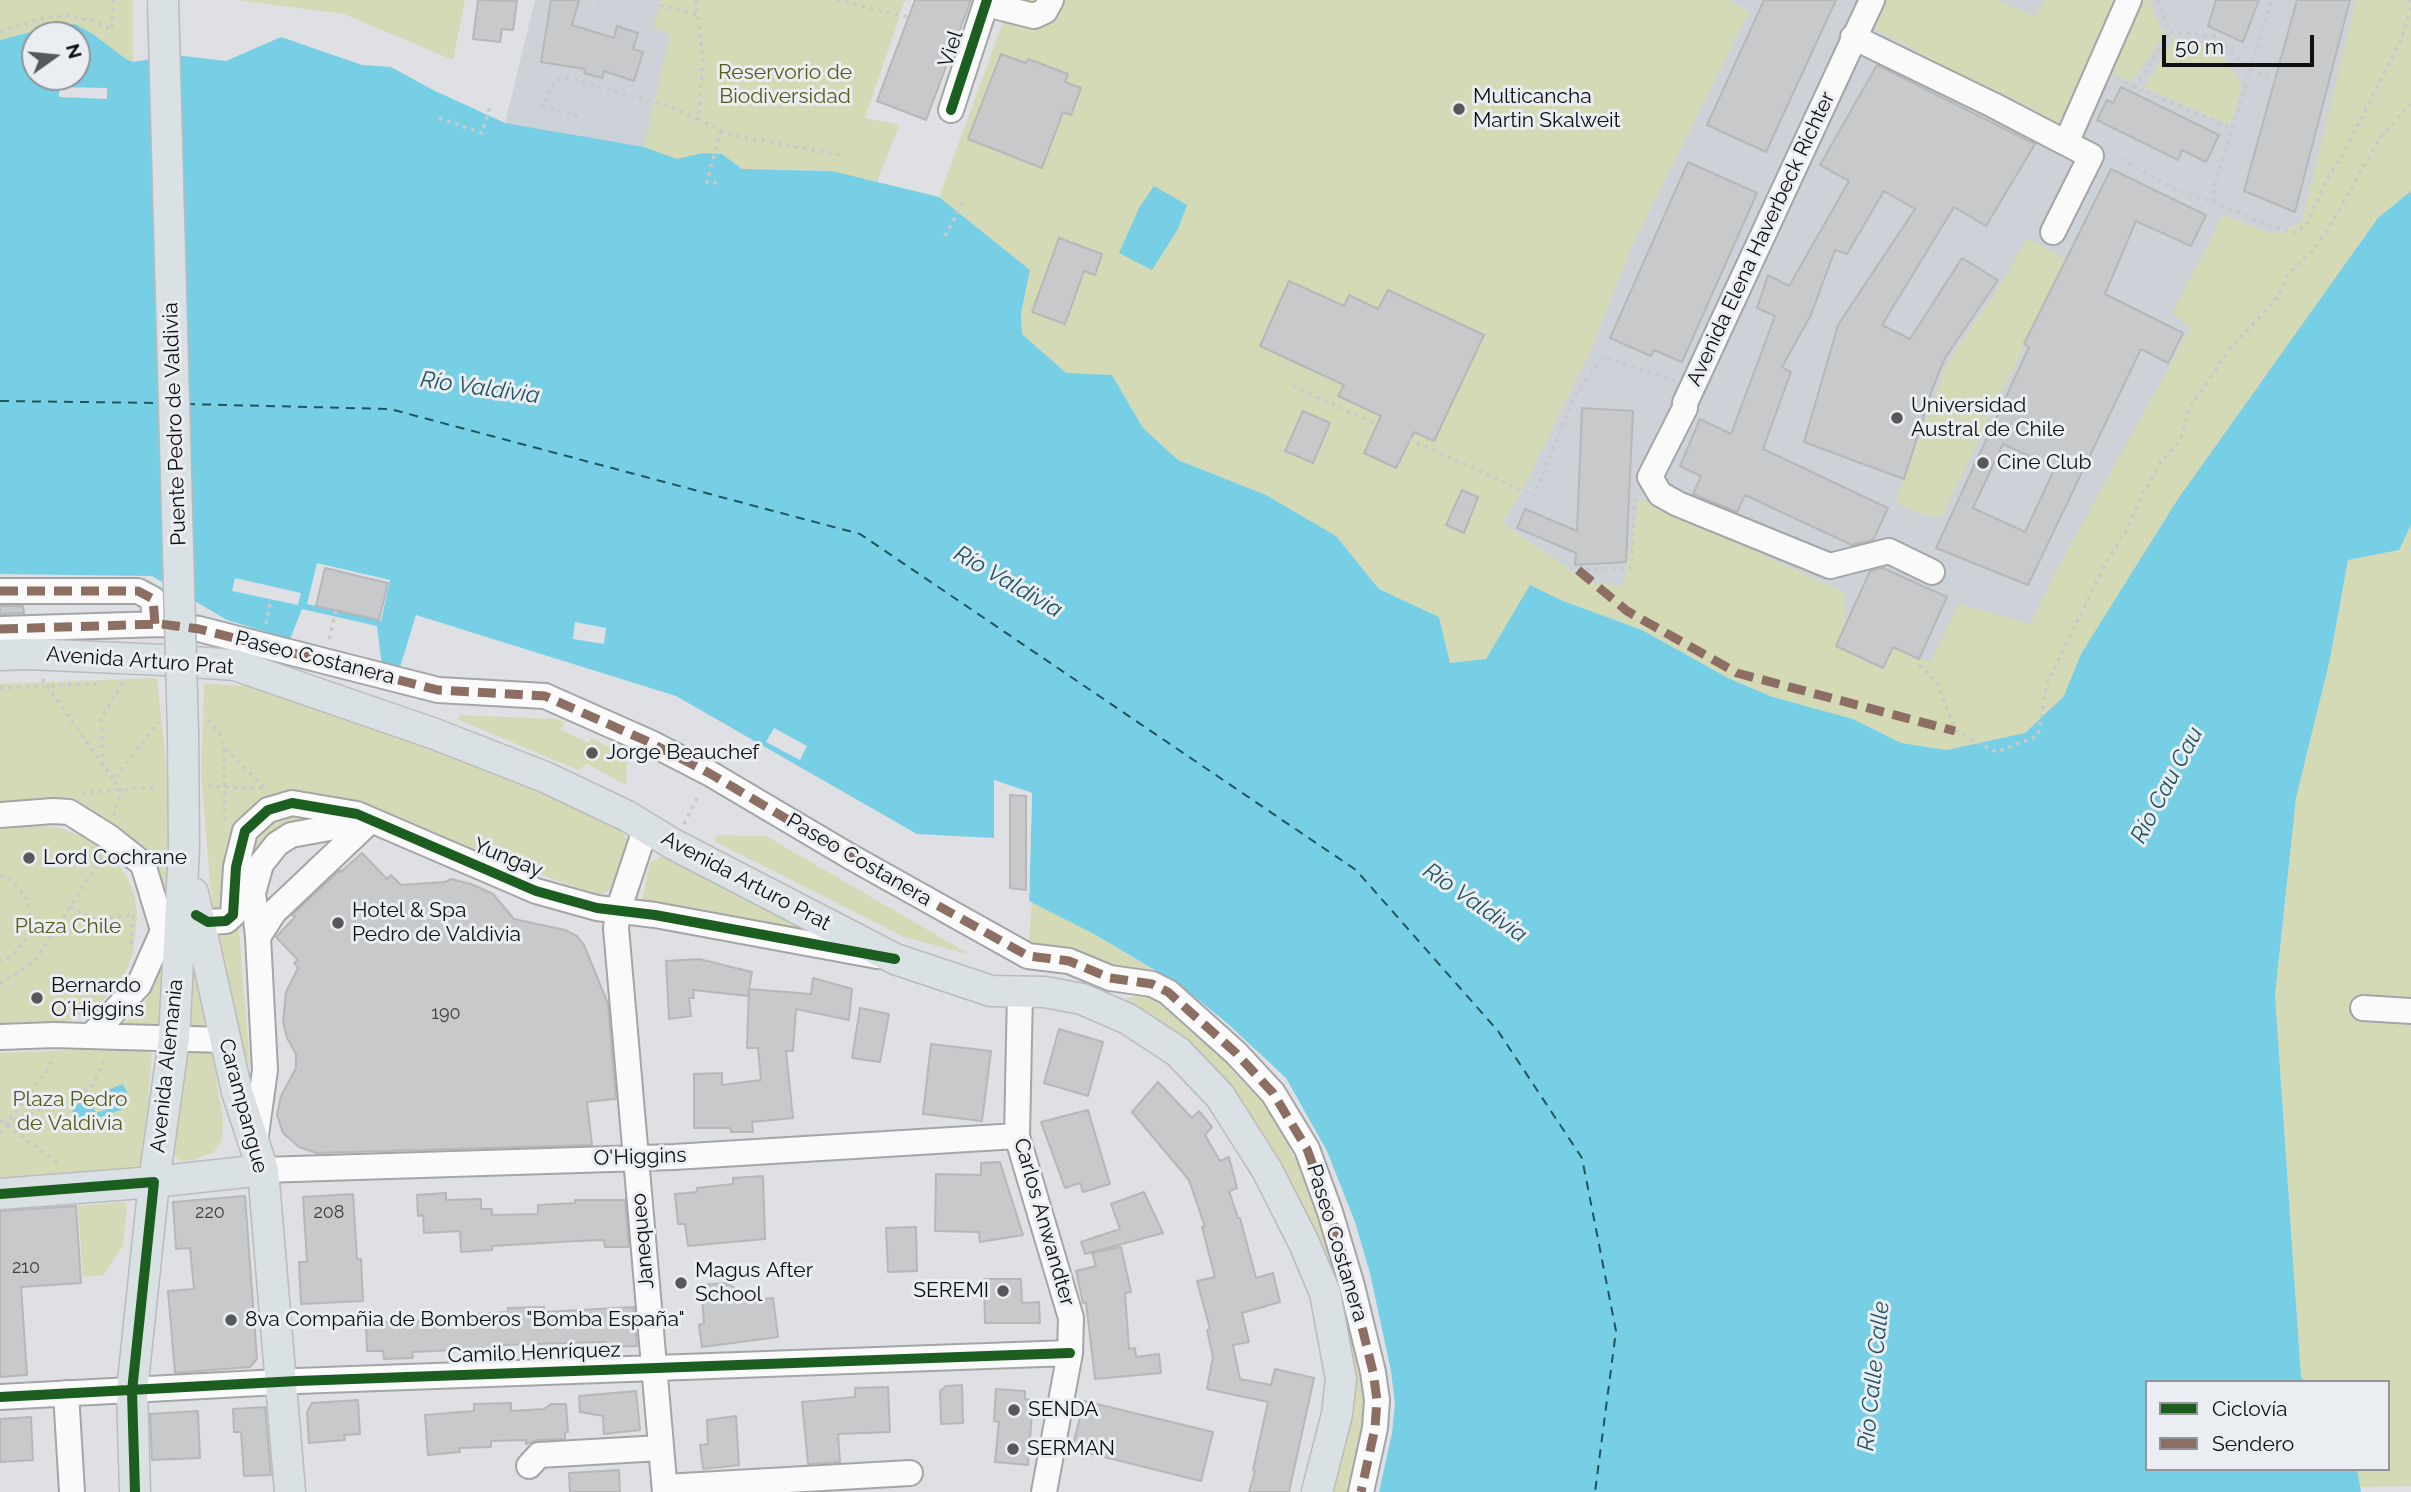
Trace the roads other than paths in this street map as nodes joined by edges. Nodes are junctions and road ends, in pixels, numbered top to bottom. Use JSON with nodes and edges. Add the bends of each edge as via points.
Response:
{"nodes":[{"id":1,"x":163,"y":0,"type":"edge"},
{"id":2,"x":1051,"y":0,"type":"edge"},
{"id":3,"x":1871,"y":0,"type":"edge"},
{"id":4,"x":2129,"y":0,"type":"edge"},
{"id":5,"x":986,"y":2,"type":"edge"},
{"id":6,"x":1853,"y":37,"type":"junction"},
{"id":7,"x":951,"y":110,"type":"dead end"},
{"id":8,"x":2066,"y":143,"type":"junction"},
{"id":9,"x":2053,"y":232,"type":"dead end"},
{"id":10,"x":1932,"y":572,"type":"dead end"},
{"id":11,"x":0,"y":591,"type":"edge"},
{"id":12,"x":155,"y":624,"type":"junction"},
{"id":13,"x":0,"y":629,"type":"edge"},
{"id":14,"x":14,"y":654,"type":"edge"},
{"id":15,"x":0,"y":816,"type":"edge"},
{"id":16,"x":370,"y":821,"type":"junction"},
{"id":17,"x":646,"y":827,"type":"junction"},
{"id":18,"x":184,"y":848,"type":"joint"},
{"id":19,"x":189,"y":904,"type":"junction"},
{"id":20,"x":618,"y":911,"type":"junction"},
{"id":21,"x":163,"y":930,"type":"junction"},
{"id":22,"x":258,"y":937,"type":"junction"},
{"id":23,"x":895,"y":959,"type":"junction"},
{"id":24,"x":1020,"y":991,"type":"junction"},
{"id":25,"x":2363,"y":1008,"type":"dead end"},
{"id":26,"x":2411,"y":1011,"type":"edge"},
{"id":27,"x":0,"y":1037,"type":"edge"},
{"id":28,"x":174,"y":1039,"type":"junction"},
{"id":29,"x":224,"y":1040,"type":"junction"},
{"id":30,"x":100,"y":1043,"type":"junction"},
{"id":31,"x":1017,"y":1136,"type":"junction"},
{"id":32,"x":259,"y":1156,"type":"junction"},
{"id":33,"x":635,"y":1158,"type":"junction"},
{"id":34,"x":154,"y":1182,"type":"junction"},
{"id":35,"x":0,"y":1194,"type":"edge"},
{"id":36,"x":1070,"y":1353,"type":"junction"},
{"id":37,"x":654,"y":1368,"type":"junction"},
{"id":38,"x":280,"y":1382,"type":"junction"},
{"id":39,"x":132,"y":1391,"type":"junction"},
{"id":40,"x":66,"y":1393,"type":"junction"},
{"id":41,"x":0,"y":1397,"type":"edge"},
{"id":42,"x":661,"y":1448,"type":"junction"},
{"id":43,"x":529,"y":1466,"type":"dead end"},
{"id":44,"x":910,"y":1472,"type":"dead end"},
{"id":45,"x":665,"y":1489,"type":"edge"},
{"id":46,"x":72,"y":1492,"type":"edge"},
{"id":47,"x":135,"y":1492,"type":"edge"},
{"id":48,"x":290,"y":1492,"type":"edge"},
{"id":49,"x":1044,"y":1492,"type":"edge"},
{"id":50,"x":1317,"y":1492,"type":"edge"},
{"id":51,"x":1361,"y":1492,"type":"edge"}],
"edges":[{"from":1,"to":18,"type":"main road","name":"Puente Pedro de Valdivia","bridge":true,"via":[[173,724],[186,786]]},
{"from":2,"to":5,"type":"street","via":[[1045,11],[1034,16]]},
{"from":3,"to":6,"type":"street","name":"Avenida Elena Haverbeck Richter"},
{"from":4,"to":8,"type":"street"},
{"from":5,"to":7,"type":"street","name":"Viel"},
{"from":6,"to":8,"type":"street"},
{"from":6,"to":10,"type":"street","name":"Avenida Elena Haverbeck Richter","via":[[1685,408],[1643,482],[1678,504],[1830,566],[1889,551]]},
{"from":8,"to":9,"type":"street","via":[[2091,156]]},
{"from":11,"to":12,"type":"street","via":[[138,591],[153,599]]},
{"from":12,"to":13,"type":"street","name":"Paseo Costanera"},
{"from":12,"to":51,"type":"street","name":"Paseo Costanera","via":[[199,629],[438,690],[545,696],[709,773],[1028,956],[1069,961],[1119,981],[1158,986],[1236,1052],[1273,1093],[1307,1149],[1367,1343],[1377,1400]]},
{"from":14,"to":17,"type":"main road","name":"Avenida Arturo Prat","via":[[235,665],[435,734],[556,783]]},
{"from":15,"to":21,"type":"street","via":[[69,813],[110,849],[143,864]]},
{"from":16,"to":19,"type":"street","name":"Yungay","via":[[358,814],[309,804],[268,810],[245,831],[236,867],[233,915],[226,921],[208,922]]},
{"from":16,"to":20,"type":"street","name":"Yungay","via":[[536,891]]},
{"from":16,"to":22,"type":"street","via":[[274,912]]},
{"from":16,"to":22,"type":"street","via":[[307,830],[277,844],[261,864],[253,894]]},
{"from":17,"to":20,"type":"street","name":"Janequeo"},
{"from":17,"to":23,"type":"main road","name":"Avenida Arturo Prat"},
{"from":18,"to":19,"type":"main road","name":"Avenida Alemania"},
{"from":19,"to":21,"type":"street"},
{"from":19,"to":28,"type":"main road","name":"Avenida Alemania"},
{"from":19,"to":29,"type":"main road","name":"Carampangue"},
{"from":20,"to":23,"type":"street","name":"Yungay"},
{"from":20,"to":33,"type":"street","name":"Janequeo"},
{"from":21,"to":30,"type":"street","via":[[139,985]]},
{"from":22,"to":32,"type":"street","via":[[265,1070]]},
{"from":23,"to":24,"type":"main road","name":"Avenida Arturo Prat","via":[[991,991]]},
{"from":24,"to":31,"type":"street","name":"Carlos Anwandter"},
{"from":24,"to":50,"type":"main road","name":"Avenida Arturo Prat","via":[[1082,999],[1128,1019],[1178,1052],[1220,1096],[1267,1170],[1325,1293],[1336,1341],[1341,1379],[1337,1414]]},
{"from":25,"to":26,"type":"street"},
{"from":27,"to":30,"type":"street","via":[[54,1035]]},
{"from":28,"to":29,"type":"street"},
{"from":28,"to":30,"type":"street"},
{"from":28,"to":34,"type":"main road","name":"Avenida Alemania"},
{"from":29,"to":32,"type":"main road","name":"Carampangue"},
{"from":31,"to":33,"type":"street","name":"O'Higgins"},
{"from":31,"to":36,"type":"street","name":"Carlos Anwandter","via":[[1071,1318]]},
{"from":32,"to":33,"type":"street","name":"O'Higgins"},
{"from":32,"to":34,"type":"main road"},
{"from":32,"to":38,"type":"main road","name":"Carampangue"},
{"from":33,"to":37,"type":"street","name":"Janequeo"},
{"from":34,"to":35,"type":"main road"},
{"from":34,"to":39,"type":"main road","name":"Avenida Alemania"},
{"from":36,"to":37,"type":"street","name":"Camilo Henríquez"},
{"from":36,"to":49,"type":"street","name":"Carlos Anwandter"},
{"from":37,"to":38,"type":"street","name":"Camilo Henríquez"},
{"from":37,"to":42,"type":"street","name":"Janequeo"},
{"from":38,"to":39,"type":"street","name":"Camilo Henríquez"},
{"from":38,"to":48,"type":"main road","name":"Carampangue"},
{"from":39,"to":40,"type":"street","name":"Camilo Henríquez"},
{"from":39,"to":47,"type":"main road","name":"Avenida Alemania"},
{"from":40,"to":41,"type":"street","name":"Camilo Henríquez"},
{"from":40,"to":46,"type":"street"},
{"from":42,"to":43,"type":"street","via":[[539,1455]]},
{"from":42,"to":45,"type":"street","name":"Janequeo"},
{"from":44,"to":45,"type":"street"}]}
